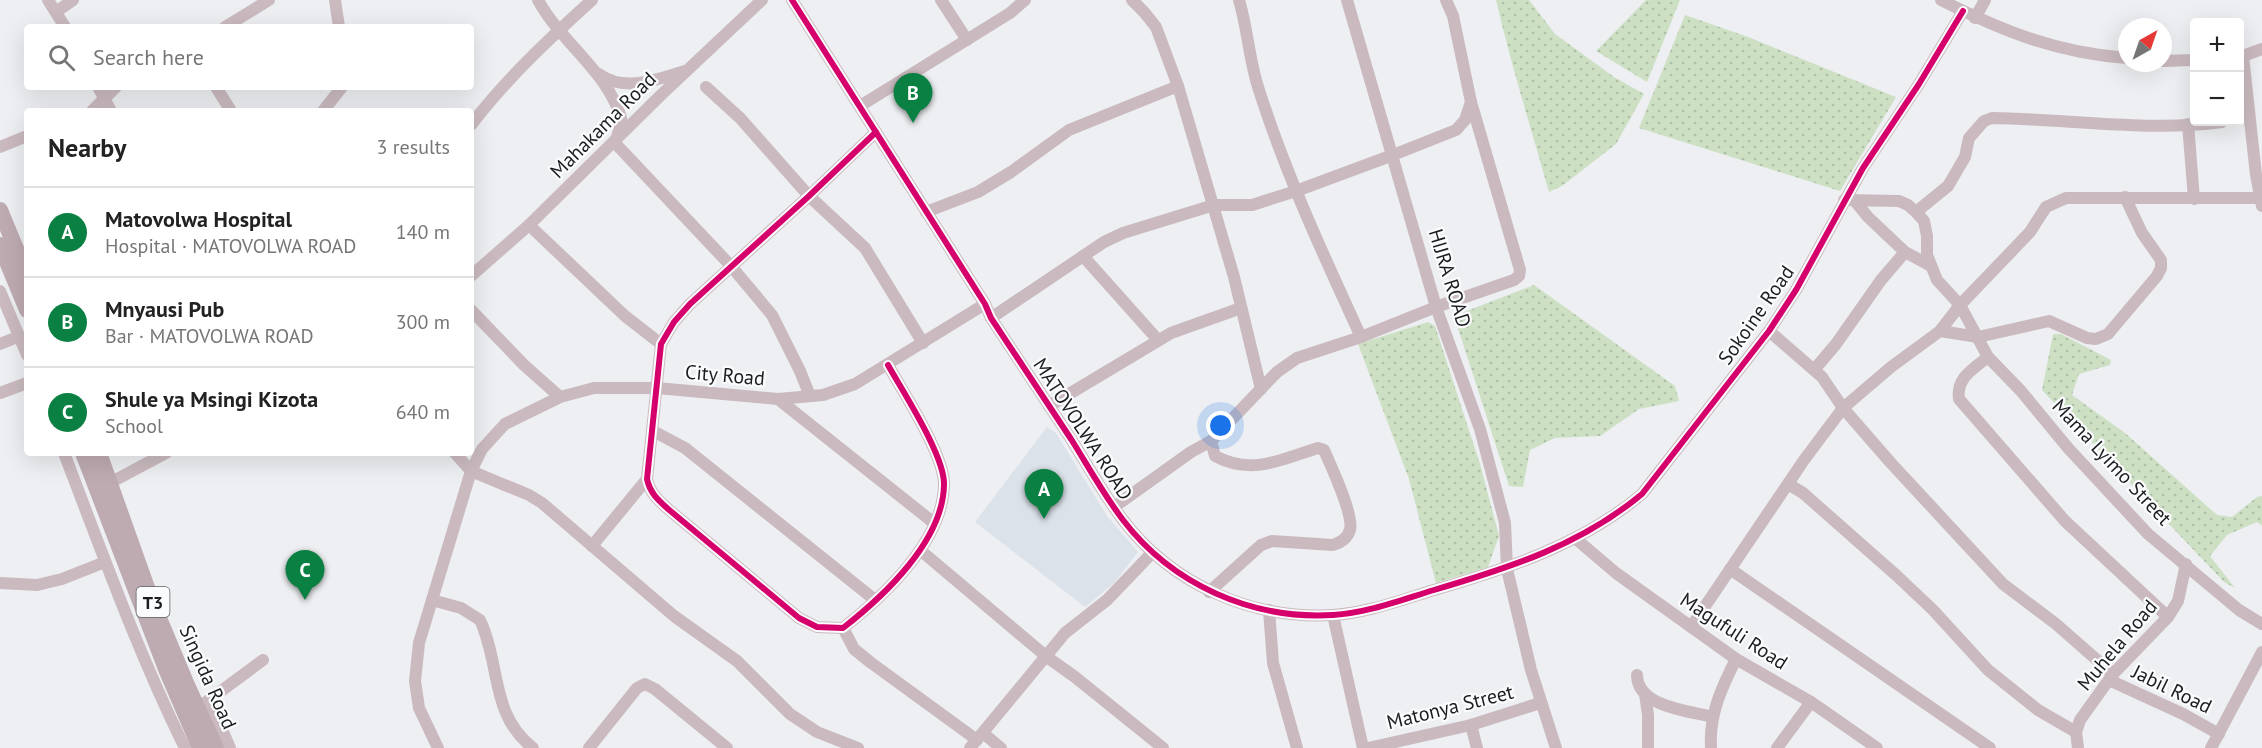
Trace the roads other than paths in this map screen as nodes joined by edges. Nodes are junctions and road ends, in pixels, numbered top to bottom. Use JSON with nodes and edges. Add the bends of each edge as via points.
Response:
{"nodes":[{"id":1,"x":48,"y":0,"type":"edge"},
{"id":2,"x":73,"y":0,"type":"edge"},
{"id":3,"x":269,"y":0,"type":"edge"},
{"id":4,"x":336,"y":0,"type":"edge"},
{"id":5,"x":538,"y":0,"type":"edge"},
{"id":6,"x":592,"y":0,"type":"edge"},
{"id":7,"x":762,"y":0,"type":"edge"},
{"id":8,"x":792,"y":0,"type":"edge"},
{"id":9,"x":941,"y":0,"type":"edge"},
{"id":10,"x":1025,"y":0,"type":"edge"},
{"id":11,"x":1132,"y":0,"type":"edge"},
{"id":12,"x":1239,"y":0,"type":"edge"},
{"id":13,"x":1347,"y":0,"type":"edge"},
{"id":14,"x":1446,"y":0,"type":"edge"},
{"id":15,"x":1941,"y":0,"type":"edge"},
{"id":16,"x":1985,"y":0,"type":"edge"},
{"id":17,"x":1963,"y":11,"type":"junction"},
{"id":18,"x":56,"y":12,"type":"junction"},
{"id":19,"x":1975,"y":18,"type":"junction"},
{"id":20,"x":63,"y":24,"type":"edge"},
{"id":21,"x":230,"y":24,"type":"edge"},
{"id":22,"x":339,"y":24,"type":"edge"},
{"id":23,"x":559,"y":30,"type":"junction"},
{"id":24,"x":967,"y":40,"type":"junction"},
{"id":25,"x":2262,"y":49,"type":"edge"},
{"id":26,"x":2244,"y":55,"type":"edge"},
{"id":27,"x":2118,"y":58,"type":"edge"},
{"id":28,"x":2190,"y":60,"type":"edge"},
{"id":29,"x":2172,"y":61,"type":"edge"},
{"id":30,"x":593,"y":69,"type":"junction"},
{"id":31,"x":687,"y":70,"type":"junction"},
{"id":32,"x":1178,"y":86,"type":"junction"},
{"id":33,"x":706,"y":87,"type":"dead end"},
{"id":34,"x":100,"y":90,"type":"edge"},
{"id":35,"x":113,"y":90,"type":"edge"},
{"id":36,"x":218,"y":90,"type":"edge"},
{"id":37,"x":340,"y":90,"type":"edge"},
{"id":38,"x":104,"y":99,"type":"junction"},
{"id":39,"x":1471,"y":102,"type":"junction"},
{"id":40,"x":860,"y":106,"type":"junction"},
{"id":41,"x":95,"y":108,"type":"edge"},
{"id":42,"x":109,"y":108,"type":"edge"},
{"id":43,"x":229,"y":108,"type":"edge"},
{"id":44,"x":324,"y":108,"type":"edge"},
{"id":45,"x":2244,"y":115,"type":"edge"},
{"id":46,"x":474,"y":121,"type":"edge"},
{"id":47,"x":2188,"y":124,"type":"joint"},
{"id":48,"x":876,"y":132,"type":"junction"},
{"id":49,"x":24,"y":137,"type":"edge"},
{"id":50,"x":615,"y":142,"type":"junction"},
{"id":51,"x":0,"y":147,"type":"edge"},
{"id":52,"x":1393,"y":155,"type":"junction"},
{"id":53,"x":2259,"y":173,"type":"edge"},
{"id":54,"x":1296,"y":191,"type":"junction"},
{"id":55,"x":809,"y":196,"type":"junction"},
{"id":56,"x":2125,"y":197,"type":"junction"},
{"id":57,"x":2194,"y":199,"type":"junction"},
{"id":58,"x":1849,"y":200,"type":"junction"},
{"id":59,"x":2261,"y":202,"type":"edge"},
{"id":60,"x":1214,"y":205,"type":"junction"},
{"id":61,"x":0,"y":210,"type":"edge"},
{"id":62,"x":926,"y":212,"type":"junction"},
{"id":63,"x":1916,"y":212,"type":"junction"},
{"id":64,"x":529,"y":225,"type":"junction"},
{"id":65,"x":0,"y":245,"type":"edge"},
{"id":66,"x":1905,"y":252,"type":"junction"},
{"id":67,"x":1083,"y":256,"type":"junction"},
{"id":68,"x":731,"y":266,"type":"junction"},
{"id":69,"x":1931,"y":266,"type":"junction"},
{"id":70,"x":24,"y":268,"type":"edge"},
{"id":71,"x":474,"y":273,"type":"edge"},
{"id":72,"x":0,"y":291,"type":"edge"},
{"id":73,"x":24,"y":303,"type":"edge"},
{"id":74,"x":985,"y":304,"type":"junction"},
{"id":75,"x":1960,"y":305,"type":"junction"},
{"id":76,"x":1436,"y":307,"type":"junction"},
{"id":77,"x":1241,"y":308,"type":"junction"},
{"id":78,"x":474,"y":313,"type":"edge"},
{"id":79,"x":991,"y":318,"type":"junction"},
{"id":80,"x":1769,"y":331,"type":"junction"},
{"id":81,"x":1940,"y":331,"type":"junction"},
{"id":82,"x":20,"y":336,"type":"junction"},
{"id":83,"x":1361,"y":337,"type":"junction"},
{"id":84,"x":1978,"y":337,"type":"junction"},
{"id":85,"x":1158,"y":340,"type":"junction"},
{"id":86,"x":923,"y":343,"type":"junction"},
{"id":87,"x":0,"y":344,"type":"edge"},
{"id":88,"x":661,"y":344,"type":"junction"},
{"id":89,"x":24,"y":347,"type":"edge"},
{"id":90,"x":1988,"y":357,"type":"junction"},
{"id":91,"x":888,"y":365,"type":"junction"},
{"id":92,"x":1814,"y":370,"type":"junction"},
{"id":93,"x":24,"y":384,"type":"edge"},
{"id":94,"x":657,"y":388,"type":"junction"},
{"id":95,"x":1261,"y":389,"type":"junction"},
{"id":96,"x":0,"y":393,"type":"edge"},
{"id":97,"x":810,"y":396,"type":"junction"},
{"id":98,"x":560,"y":397,"type":"junction"},
{"id":99,"x":778,"y":399,"type":"junction"},
{"id":100,"x":1049,"y":406,"type":"junction"},
{"id":101,"x":1843,"y":408,"type":"junction"},
{"id":102,"x":653,"y":431,"type":"junction"},
{"id":103,"x":1211,"y":441,"type":"junction"},
{"id":104,"x":65,"y":456,"type":"edge"},
{"id":105,"x":85,"y":456,"type":"edge"},
{"id":106,"x":99,"y":456,"type":"edge"},
{"id":107,"x":160,"y":456,"type":"edge"},
{"id":108,"x":458,"y":456,"type":"edge"},
{"id":109,"x":471,"y":471,"type":"junction"},
{"id":110,"x":647,"y":479,"type":"junction"},
{"id":111,"x":1788,"y":484,"type":"junction"},
{"id":112,"x":103,"y":487,"type":"junction"},
{"id":113,"x":1114,"y":507,"type":"junction"},
{"id":114,"x":934,"y":523,"type":"junction"},
{"id":115,"x":1576,"y":539,"type":"junction"},
{"id":116,"x":592,"y":546,"type":"junction"},
{"id":117,"x":920,"y":550,"type":"junction"},
{"id":118,"x":1152,"y":554,"type":"junction"},
{"id":119,"x":130,"y":560,"type":"junction"},
{"id":120,"x":105,"y":562,"type":"junction"},
{"id":121,"x":2186,"y":564,"type":"junction"},
{"id":122,"x":1507,"y":569,"type":"junction"},
{"id":123,"x":1730,"y":569,"type":"junction"},
{"id":124,"x":0,"y":583,"type":"edge"},
{"id":125,"x":1209,"y":592,"type":"junction"},
{"id":126,"x":432,"y":600,"type":"junction"},
{"id":127,"x":875,"y":600,"type":"junction"},
{"id":128,"x":1269,"y":610,"type":"junction"},
{"id":129,"x":1333,"y":615,"type":"junction"},
{"id":130,"x":2168,"y":616,"type":"junction"},
{"id":131,"x":2262,"y":624,"type":"edge"},
{"id":132,"x":1691,"y":627,"type":"junction"},
{"id":133,"x":843,"y":628,"type":"junction"},
{"id":134,"x":2262,"y":652,"type":"edge"},
{"id":135,"x":1047,"y":657,"type":"junction"},
{"id":136,"x":1736,"y":659,"type":"junction"},
{"id":137,"x":263,"y":660,"type":"dead end"},
{"id":138,"x":1637,"y":675,"type":"dead end"},
{"id":139,"x":2111,"y":677,"type":"junction"},
{"id":140,"x":1645,"y":694,"type":"junction"},
{"id":141,"x":1810,"y":702,"type":"junction"},
{"id":142,"x":1540,"y":703,"type":"junction"},
{"id":143,"x":203,"y":704,"type":"junction"},
{"id":144,"x":1713,"y":717,"type":"junction"},
{"id":145,"x":1471,"y":724,"type":"junction"},
{"id":146,"x":2076,"y":732,"type":"junction"},
{"id":147,"x":2219,"y":734,"type":"junction"},
{"id":148,"x":977,"y":740,"type":"edge"},
{"id":149,"x":185,"y":748,"type":"edge"},
{"id":150,"x":200,"y":748,"type":"edge"},
{"id":151,"x":216,"y":748,"type":"edge"},
{"id":152,"x":230,"y":748,"type":"edge"},
{"id":153,"x":438,"y":748,"type":"edge"},
{"id":154,"x":533,"y":748,"type":"edge"},
{"id":155,"x":589,"y":748,"type":"edge"},
{"id":156,"x":727,"y":748,"type":"edge"},
{"id":157,"x":858,"y":748,"type":"edge"},
{"id":158,"x":1001,"y":748,"type":"edge"},
{"id":159,"x":1163,"y":748,"type":"edge"},
{"id":160,"x":1297,"y":748,"type":"edge"},
{"id":161,"x":1363,"y":748,"type":"edge"},
{"id":162,"x":1368,"y":748,"type":"edge"},
{"id":163,"x":1477,"y":748,"type":"edge"},
{"id":164,"x":1556,"y":748,"type":"edge"},
{"id":165,"x":1648,"y":748,"type":"edge"},
{"id":166,"x":1710,"y":748,"type":"edge"},
{"id":167,"x":1777,"y":748,"type":"edge"},
{"id":168,"x":1877,"y":748,"type":"edge"},
{"id":169,"x":1990,"y":748,"type":"edge"},
{"id":170,"x":2078,"y":748,"type":"edge"},
{"id":171,"x":2211,"y":748,"type":"edge"}],
"edges":[{"from":1,"to":18,"type":"street"},
{"from":2,"to":18,"type":"street"},
{"from":3,"to":21,"type":"street"},
{"from":4,"to":22,"type":"street"},
{"from":5,"to":23,"type":"street"},
{"from":6,"to":23,"type":"street"},
{"from":7,"to":31,"type":"street","name":"Mahakama Road"},
{"from":8,"to":40,"type":"street","name":"MATOVOLWA ROAD"},
{"from":9,"to":24,"type":"street"},
{"from":10,"to":24,"type":"street"},
{"from":11,"to":32,"type":"street","via":[[1156,27]]},
{"from":12,"to":54,"type":"street","via":[[1258,88]]},
{"from":13,"to":52,"type":"street","name":"HIJRA ROAD"},
{"from":14,"to":39,"type":"street"},
{"from":15,"to":17,"type":"street"},
{"from":16,"to":19,"type":"street"},
{"from":17,"to":19,"type":"street"},
{"from":17,"to":58,"type":"street","name":"Sokoine Road"},
{"from":18,"to":20,"type":"street"},
{"from":19,"to":27,"type":"street","via":[[2042,44]]},
{"from":23,"to":30,"type":"street"},
{"from":23,"to":46,"type":"street"},
{"from":24,"to":40,"type":"street"},
{"from":25,"to":26,"type":"street"},
{"from":28,"to":29,"type":"street"},
{"from":30,"to":31,"type":"street","via":[[622,84],[646,82]]},
{"from":30,"to":50,"type":"street","via":[[619,112],[621,121]]},
{"from":31,"to":50,"type":"street","name":"Mahakama Road"},
{"from":32,"to":60,"type":"street"},
{"from":32,"to":62,"type":"street","via":[[1069,130],[978,192]]},
{"from":33,"to":55,"type":"street","via":[[740,118]]},
{"from":34,"to":38,"type":"street"},
{"from":35,"to":38,"type":"street"},
{"from":36,"to":43,"type":"street"},
{"from":37,"to":44,"type":"street"},
{"from":38,"to":41,"type":"street"},
{"from":38,"to":42,"type":"street"},
{"from":39,"to":52,"type":"street","via":[[1465,120],[1456,130]]},
{"from":39,"to":76,"type":"street","via":[[1519,276]]},
{"from":40,"to":48,"type":"street","name":"MATOVOLWA ROAD"},
{"from":45,"to":53,"type":"street"},
{"from":47,"to":57,"type":"street"},
{"from":47,"to":63,"type":"street","via":[[1992,118],[1983,121],[1969,138],[1965,157],[1948,186]]},
{"from":48,"to":55,"type":"street"},
{"from":48,"to":62,"type":"street","name":"MATOVOLWA ROAD"},
{"from":49,"to":51,"type":"street"},
{"from":50,"to":64,"type":"street","name":"Mahakama Road"},
{"from":50,"to":68,"type":"street"},
{"from":52,"to":54,"type":"street"},
{"from":52,"to":76,"type":"street","name":"HIJRA ROAD"},
{"from":53,"to":59,"type":"street"},
{"from":54,"to":60,"type":"street","via":[[1252,204]]},
{"from":54,"to":83,"type":"street"},
{"from":55,"to":68,"type":"street"},
{"from":55,"to":86,"type":"street","via":[[865,248]]},
{"from":56,"to":57,"type":"street"},
{"from":56,"to":75,"type":"street","via":[[2066,198],[2046,207],[2030,232]]},
{"from":56,"to":84,"type":"street","via":[[2142,233],[2161,260],[2161,268],[2108,334],[2087,339],[2049,321]]},
{"from":57,"to":59,"type":"street"},
{"from":58,"to":63,"type":"street","via":[[1899,201]]},
{"from":58,"to":66,"type":"street"},
{"from":58,"to":80,"type":"street","name":"Sokoine Road"},
{"from":60,"to":67,"type":"street","via":[[1123,233]]},
{"from":60,"to":77,"type":"street"},
{"from":61,"to":70,"type":"highway"},
{"from":62,"to":74,"type":"street","name":"MATOVOLWA ROAD"},
{"from":63,"to":69,"type":"street","via":[[1924,221]]},
{"from":64,"to":71,"type":"street","name":"Mahakama Road"},
{"from":64,"to":88,"type":"street","via":[[625,316]]},
{"from":65,"to":73,"type":"highway"},
{"from":66,"to":69,"type":"street"},
{"from":66,"to":92,"type":"street"},
{"from":67,"to":79,"type":"street"},
{"from":67,"to":85,"type":"street"},
{"from":68,"to":88,"type":"street","via":[[682,313]]},
{"from":68,"to":97,"type":"street","via":[[772,315]]},
{"from":69,"to":75,"type":"street","name":"Mama Lyimo Street","via":[[1937,280]]},
{"from":72,"to":82,"type":"street"},
{"from":74,"to":79,"type":"street","name":"MATOVOLWA ROAD"},
{"from":74,"to":86,"type":"street","name":"City Road"},
{"from":75,"to":81,"type":"street"},
{"from":75,"to":84,"type":"street","name":"Mama Lyimo Street"},
{"from":76,"to":83,"type":"street"},
{"from":76,"to":122,"type":"street","name":"HIJRA ROAD","via":[[1480,429],[1505,523]]},
{"from":77,"to":85,"type":"street"},
{"from":77,"to":95,"type":"street"},
{"from":78,"to":98,"type":"street"},
{"from":79,"to":100,"type":"street","name":"MATOVOLWA ROAD"},
{"from":80,"to":92,"type":"street","name":"Jabil Road"},
{"from":80,"to":115,"type":"street","name":"Sokoine Road","via":[[1642,494]]},
{"from":81,"to":84,"type":"street"},
{"from":81,"to":101,"type":"street"},
{"from":82,"to":87,"type":"street"},
{"from":82,"to":89,"type":"street"},
{"from":83,"to":95,"type":"street","via":[[1297,358]]},
{"from":84,"to":90,"type":"street","name":"Mama Lyimo Street"},
{"from":85,"to":100,"type":"street"},
{"from":86,"to":91,"type":"street","name":"City Road"},
{"from":88,"to":94,"type":"street"},
{"from":90,"to":121,"type":"street","name":"Mama Lyimo Street","via":[[2148,534]]},
{"from":90,"to":130,"type":"street","via":[[1965,377],[1958,389],[1959,399],[2064,521]]},
{"from":91,"to":97,"type":"street","name":"City Road","via":[[855,384]]},
{"from":91,"to":114,"type":"street","via":[[934,448],[945,484]]},
{"from":92,"to":101,"type":"street","name":"Jabil Road"},
{"from":93,"to":96,"type":"street"},
{"from":94,"to":98,"type":"street","name":"City Road","via":[[594,388]]},
{"from":94,"to":99,"type":"street","name":"City Road"},
{"from":94,"to":102,"type":"street"},
{"from":95,"to":103,"type":"street"},
{"from":97,"to":99,"type":"street","name":"City Road"},
{"from":98,"to":109,"type":"street","name":"City Road","via":[[505,424],[482,448]]},
{"from":99,"to":114,"type":"street"},
{"from":100,"to":113,"type":"street","name":"MATOVOLWA ROAD"},
{"from":101,"to":111,"type":"street"},
{"from":101,"to":139,"type":"street","name":"Jabil Road","via":[[2003,584],[2056,624]]},
{"from":102,"to":110,"type":"street"},
{"from":102,"to":127,"type":"street","via":[[685,448]]},
{"from":103,"to":113,"type":"street"},
{"from":103,"to":125,"type":"street","via":[[1215,456],[1224,461],[1258,466],[1318,448],[1324,450],[1351,522],[1347,536],[1333,545],[1260,545]]},
{"from":104,"to":120,"type":"street"},
{"from":105,"to":112,"type":"highway","name":"Singida Road","number":"T3"},
{"from":106,"to":112,"type":"highway","name":"Singida Road","number":"T3"},
{"from":107,"to":112,"type":"street"},
{"from":108,"to":109,"type":"street"},
{"from":109,"to":116,"type":"street","via":[[534,498]]},
{"from":109,"to":126,"type":"street","name":"City Road"},
{"from":110,"to":116,"type":"street"},
{"from":110,"to":133,"type":"street","via":[[655,497],[800,618],[817,627]]},
{"from":111,"to":123,"type":"street"},
{"from":111,"to":146,"type":"street","via":[[1896,574],[1988,670],[2038,710]]},
{"from":112,"to":119,"type":"highway","name":"Singida Road","number":"T3"},
{"from":113,"to":118,"type":"street","name":"MATOVOLWA ROAD"},
{"from":114,"to":117,"type":"street"},
{"from":115,"to":122,"type":"street","name":"Sokoine Road"},
{"from":115,"to":132,"type":"street","name":"Magufuli Road"},
{"from":116,"to":157,"type":"street","via":[[674,616],[737,661],[801,723]]},
{"from":117,"to":127,"type":"street"},
{"from":117,"to":135,"type":"street"},
{"from":118,"to":125,"type":"street","name":"MATOVOLWA ROAD"},
{"from":118,"to":135,"type":"street","via":[[1107,600],[1065,633]]},
{"from":119,"to":143,"type":"highway","name":"Singida Road","number":"T3"},
{"from":119,"to":150,"type":"highway","name":"Singida Road","number":"T3","via":[[166,669]]},
{"from":120,"to":124,"type":"street","via":[[37,585]]},
{"from":120,"to":149,"type":"street"},
{"from":121,"to":130,"type":"street","name":"Muhela Road","via":[[2178,602]]},
{"from":121,"to":131,"type":"street","name":"Mama Lyimo Street"},
{"from":122,"to":129,"type":"street","name":"MATOVOLWA ROAD","via":[[1365,610]]},
{"from":122,"to":142,"type":"street"},
{"from":123,"to":132,"type":"street"},
{"from":123,"to":169,"type":"street"},
{"from":125,"to":128,"type":"street","name":"MATOVOLWA ROAD"},
{"from":126,"to":153,"type":"street","name":"City Road","via":[[419,643],[415,681],[419,708]]},
{"from":126,"to":154,"type":"street","via":[[461,608],[480,620],[505,714],[516,733]]},
{"from":127,"to":133,"type":"street"},
{"from":128,"to":129,"type":"street","name":"MATOVOLWA ROAD"},
{"from":128,"to":160,"type":"street","via":[[1273,663]]},
{"from":129,"to":161,"type":"street"},
{"from":130,"to":139,"type":"street","name":"Muhela Road"},
{"from":132,"to":136,"type":"street","name":"Magufuli Road"},
{"from":133,"to":148,"type":"street","via":[[862,656]]},
{"from":134,"to":147,"type":"street"},
{"from":135,"to":148,"type":"street"},
{"from":135,"to":159,"type":"street"},
{"from":136,"to":141,"type":"street","name":"Magufuli Road"},
{"from":136,"to":144,"type":"street"},
{"from":137,"to":143,"type":"street"},
{"from":138,"to":140,"type":"street"},
{"from":139,"to":146,"type":"street","name":"Muhela Road","via":[[2080,720]]},
{"from":139,"to":147,"type":"street","name":"Jabil Road"},
{"from":140,"to":144,"type":"street","via":[[1673,708]]},
{"from":140,"to":165,"type":"street"},
{"from":141,"to":167,"type":"street"},
{"from":141,"to":168,"type":"street","name":"Magufuli Road"},
{"from":142,"to":145,"type":"street","name":"Matonya Street"},
{"from":142,"to":164,"type":"street"},
{"from":143,"to":151,"type":"highway","name":"Singida Road","number":"T3"},
{"from":143,"to":152,"type":"street"},
{"from":144,"to":166,"type":"street"},
{"from":145,"to":162,"type":"street","name":"Matonya Street"},
{"from":145,"to":163,"type":"street"},
{"from":146,"to":170,"type":"street"},
{"from":147,"to":171,"type":"street"},
{"from":148,"to":158,"type":"street"},
{"from":155,"to":156,"type":"street","via":[[637,688],[645,684]]}]}
